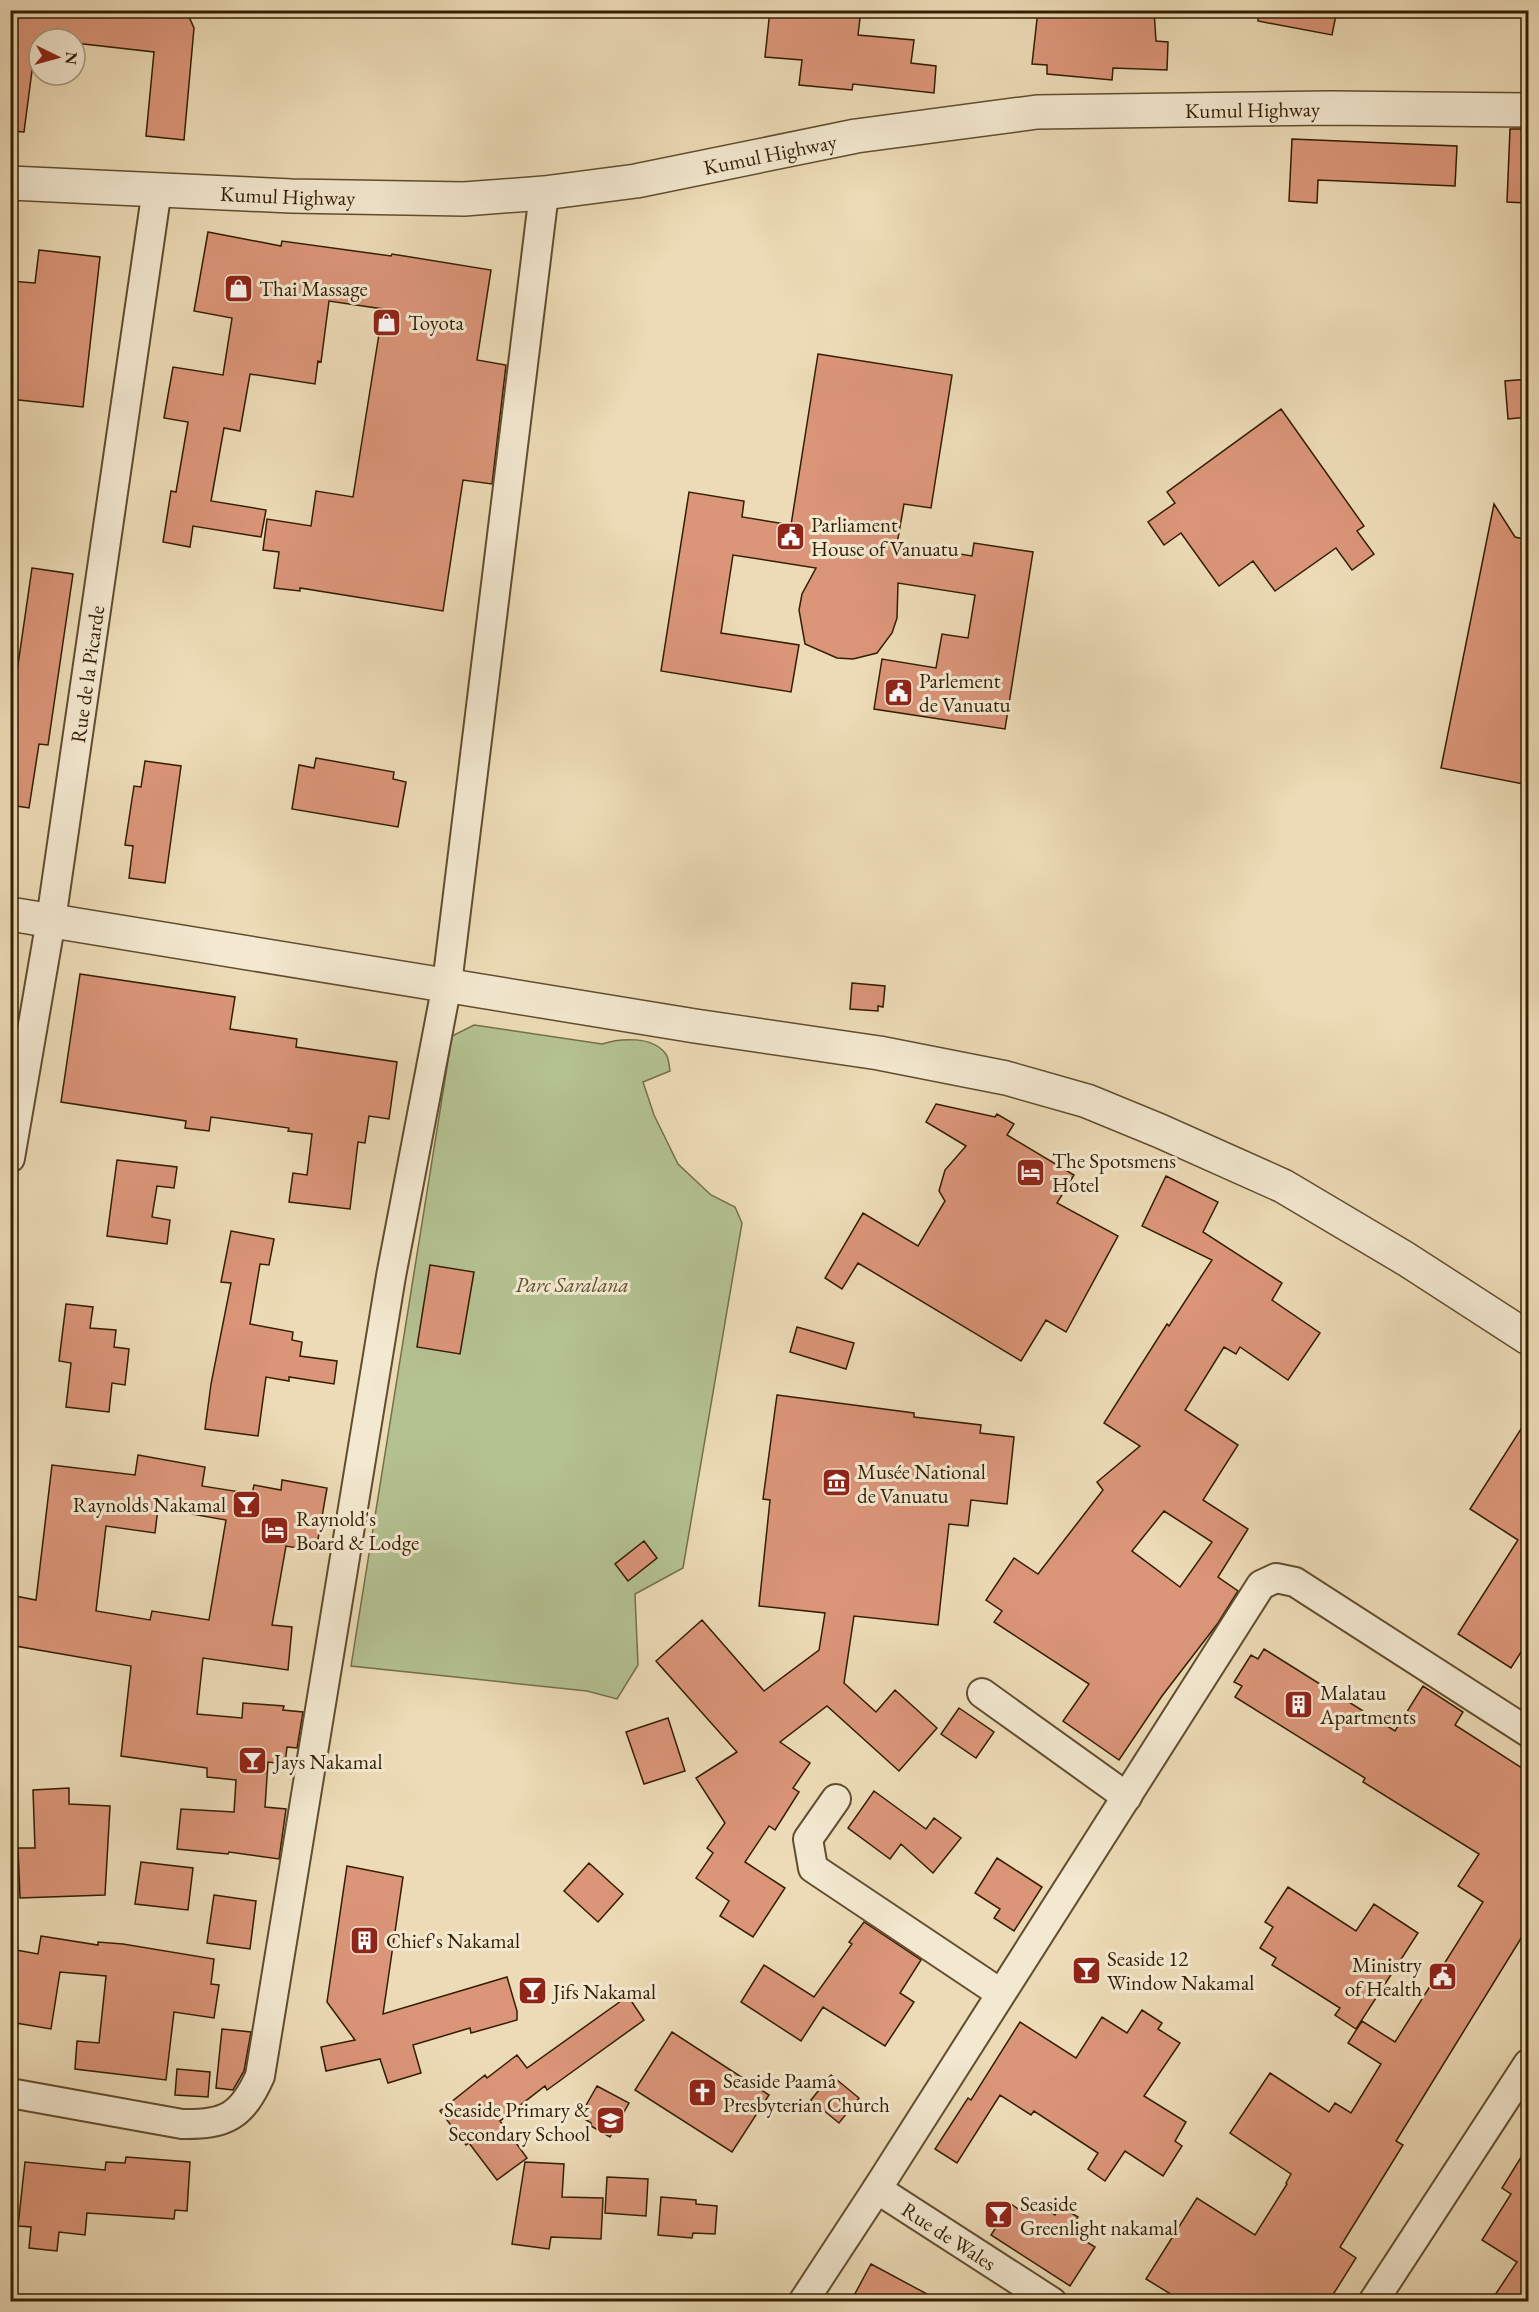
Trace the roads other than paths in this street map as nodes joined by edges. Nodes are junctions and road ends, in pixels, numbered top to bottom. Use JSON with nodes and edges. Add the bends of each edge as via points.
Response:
{"nodes":[{"id":1,"x":1528,"y":110,"type":"edge"},
{"id":2,"x":10,"y":183,"type":"edge"},
{"id":3,"x":157,"y":189,"type":"junction"},
{"id":4,"x":544,"y":193,"type":"junction"},
{"id":5,"x":10,"y":914,"type":"edge"},
{"id":6,"x":51,"y":920,"type":"junction"},
{"id":7,"x":447,"y":984,"type":"junction"},
{"id":8,"x":10,"y":1158,"type":"edge"},
{"id":9,"x":1528,"y":1338,"type":"edge"},
{"id":10,"x":982,"y":1693,"type":"dead end"},
{"id":11,"x":1528,"y":1732,"type":"edge"},
{"id":12,"x":1127,"y":1797,"type":"junction"},
{"id":13,"x":836,"y":1799,"type":"dead end"},
{"id":14,"x":1000,"y":1993,"type":"junction"},
{"id":15,"x":1528,"y":2064,"type":"edge"},
{"id":16,"x":10,"y":2093,"type":"edge"},
{"id":17,"x":877,"y":2189,"type":"junction"},
{"id":18,"x":803,"y":2301,"type":"edge"},
{"id":19,"x":1052,"y":2301,"type":"edge"},
{"id":20,"x":1373,"y":2301,"type":"edge"}],
"edges":[{"from":1,"to":4,"type":"street","name":"Kumul Highway","via":[[1037,112],[856,136],[636,181]]},
{"from":2,"to":3,"type":"street","name":"Kumul Highway"},
{"from":3,"to":4,"type":"street","name":"Kumul Highway","via":[[464,199]]},
{"from":3,"to":6,"type":"street","name":"Rue de la Picarde"},
{"from":4,"to":7,"type":"street"},
{"from":5,"to":6,"type":"street"},
{"from":6,"to":7,"type":"street"},
{"from":6,"to":8,"type":"street","name":"Rue de la Picarde"},
{"from":7,"to":9,"type":"street","via":[[879,1053],[1006,1078],[1087,1101],[1283,1186]]},
{"from":7,"to":16,"type":"street","via":[[389,1288],[260,2076],[249,2100],[237,2112],[201,2125]]},
{"from":10,"to":12,"type":"street"},
{"from":11,"to":12,"type":"street","via":[[1295,1582],[1276,1578],[1261,1585]]},
{"from":12,"to":14,"type":"street"},
{"from":13,"to":14,"type":"street","via":[[808,1839],[813,1868]]},
{"from":14,"to":17,"type":"street"},
{"from":15,"to":20,"type":"street"},
{"from":17,"to":18,"type":"street"},
{"from":17,"to":19,"type":"street","name":"Rue de Wales"}]}
